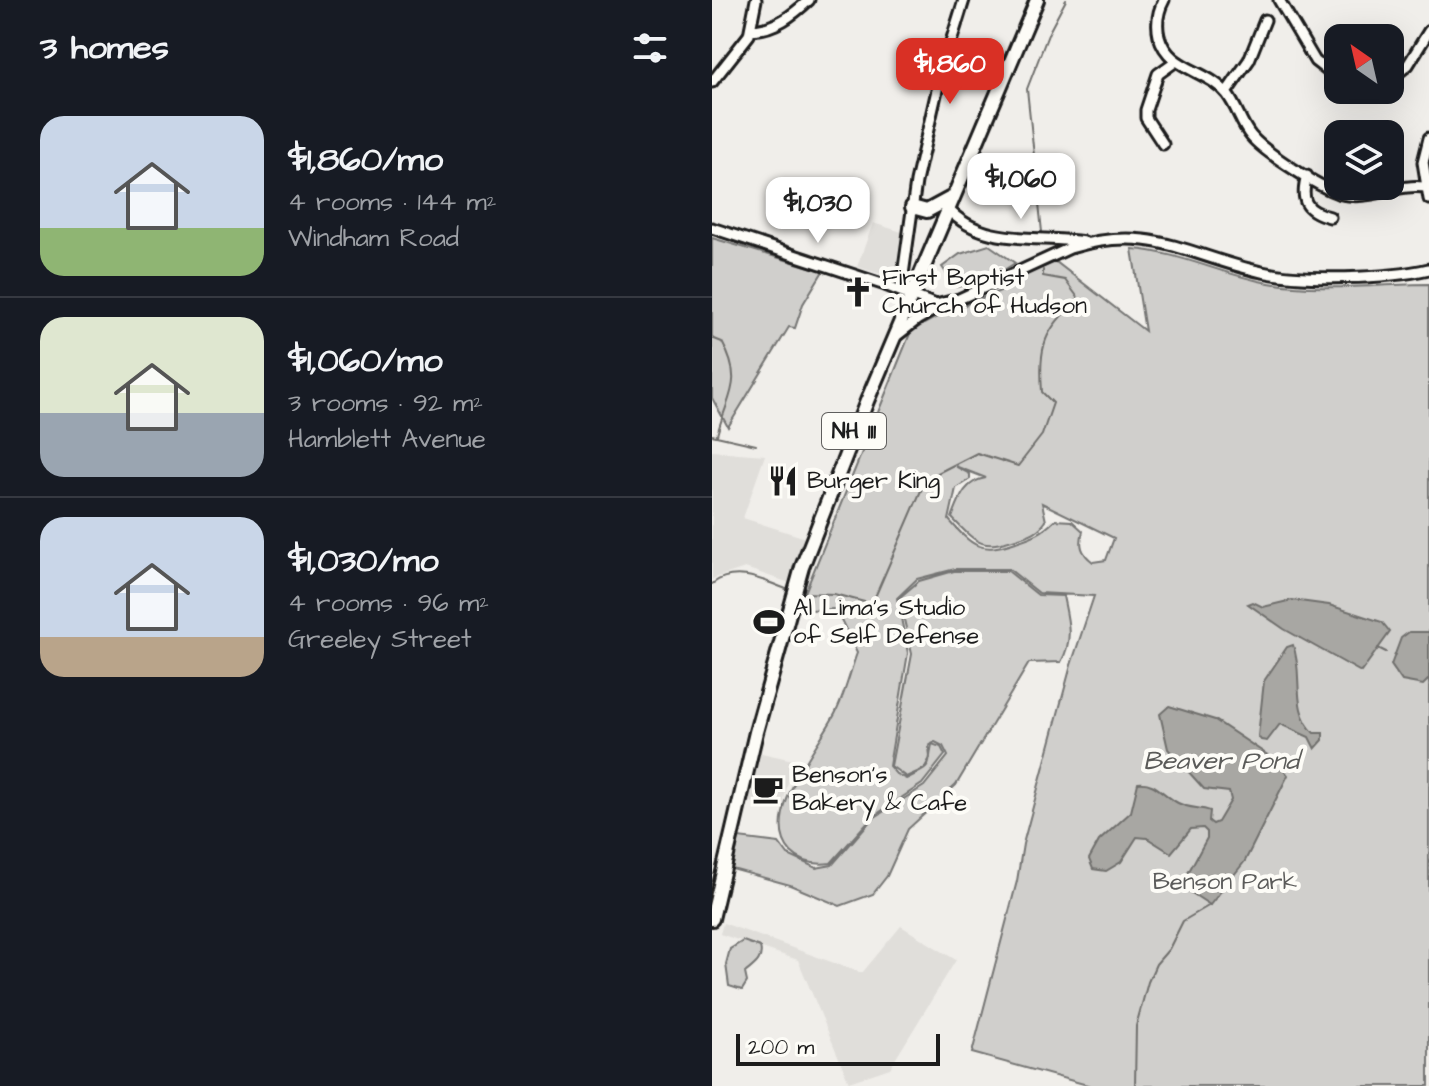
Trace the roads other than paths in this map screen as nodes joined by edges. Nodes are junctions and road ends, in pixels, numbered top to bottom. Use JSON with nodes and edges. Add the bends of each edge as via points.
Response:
{"nodes":[{"id":1,"x":756,"y":0,"type":"edge"},
{"id":2,"x":809,"y":0,"type":"edge"},
{"id":3,"x":964,"y":0,"type":"edge"},
{"id":4,"x":1037,"y":0,"type":"edge"},
{"id":5,"x":1164,"y":0,"type":"edge"},
{"id":6,"x":1279,"y":0,"type":"edge"},
{"id":7,"x":1265,"y":20,"type":"dead end"},
{"id":8,"x":752,"y":30,"type":"junction"},
{"id":9,"x":1429,"y":31,"type":"edge"},
{"id":10,"x":1176,"y":61,"type":"junction"},
{"id":11,"x":1324,"y":68,"type":"edge"},
{"id":12,"x":1404,"y":68,"type":"edge"},
{"id":13,"x":712,"y":82,"type":"edge"},
{"id":14,"x":1226,"y":93,"type":"junction"},
{"id":15,"x":1429,"y":138,"type":"edge"},
{"id":16,"x":1163,"y":144,"type":"dead end"},
{"id":17,"x":1307,"y":176,"type":"junction"},
{"id":18,"x":1427,"y":187,"type":"edge"},
{"id":19,"x":1429,"y":199,"type":"edge"},
{"id":20,"x":949,"y":203,"type":"junction"},
{"id":21,"x":912,"y":207,"type":"junction"},
{"id":22,"x":1330,"y":217,"type":"dead end"},
{"id":23,"x":712,"y":228,"type":"edge"},
{"id":24,"x":1088,"y":243,"type":"junction"},
{"id":25,"x":1429,"y":269,"type":"edge"},
{"id":26,"x":911,"y":297,"type":"junction"},
{"id":27,"x":946,"y":303,"type":"junction"},
{"id":28,"x":895,"y":337,"type":"junction"},
{"id":29,"x":712,"y":919,"type":"edge"}],
"edges":[{"from":1,"to":8,"type":"street"},
{"from":2,"to":8,"type":"street","via":[[784,20]]},
{"from":3,"to":21,"type":"street","via":[[940,77]]},
{"from":4,"to":20,"type":"main road","number":"NH 111"},
{"from":5,"to":10,"type":"street","via":[[1159,34]]},
{"from":6,"to":11,"type":"street"},
{"from":7,"to":14,"type":"street","via":[[1249,60]]},
{"from":8,"to":13,"type":"street"},
{"from":9,"to":12,"type":"street"},
{"from":10,"to":14,"type":"street"},
{"from":10,"to":16,"type":"street","via":[[1158,74],[1146,110]]},
{"from":14,"to":17,"type":"street","via":[[1257,143]]},
{"from":15,"to":18,"type":"street","via":[[1423,162]]},
{"from":17,"to":18,"type":"street","via":[[1350,196]]},
{"from":17,"to":22,"type":"street","via":[[1305,200],[1316,213]]},
{"from":18,"to":19,"type":"street"},
{"from":20,"to":21,"type":"main road","via":[[927,211]]},
{"from":20,"to":24,"type":"street","via":[[958,221],[980,232]]},
{"from":20,"to":26,"type":"main road","number":"NH 111"},
{"from":21,"to":26,"type":"street","via":[[902,282]]},
{"from":23,"to":26,"type":"street"},
{"from":24,"to":25,"type":"street","via":[[1164,242],[1248,268],[1296,276]]},
{"from":24,"to":27,"type":"street"},
{"from":26,"to":27,"type":"street"},
{"from":26,"to":28,"type":"main road","number":"NH 111"},
{"from":27,"to":28,"type":"street"},
{"from":28,"to":29,"type":"main road","number":"NH 111","via":[[802,567]]}]}
